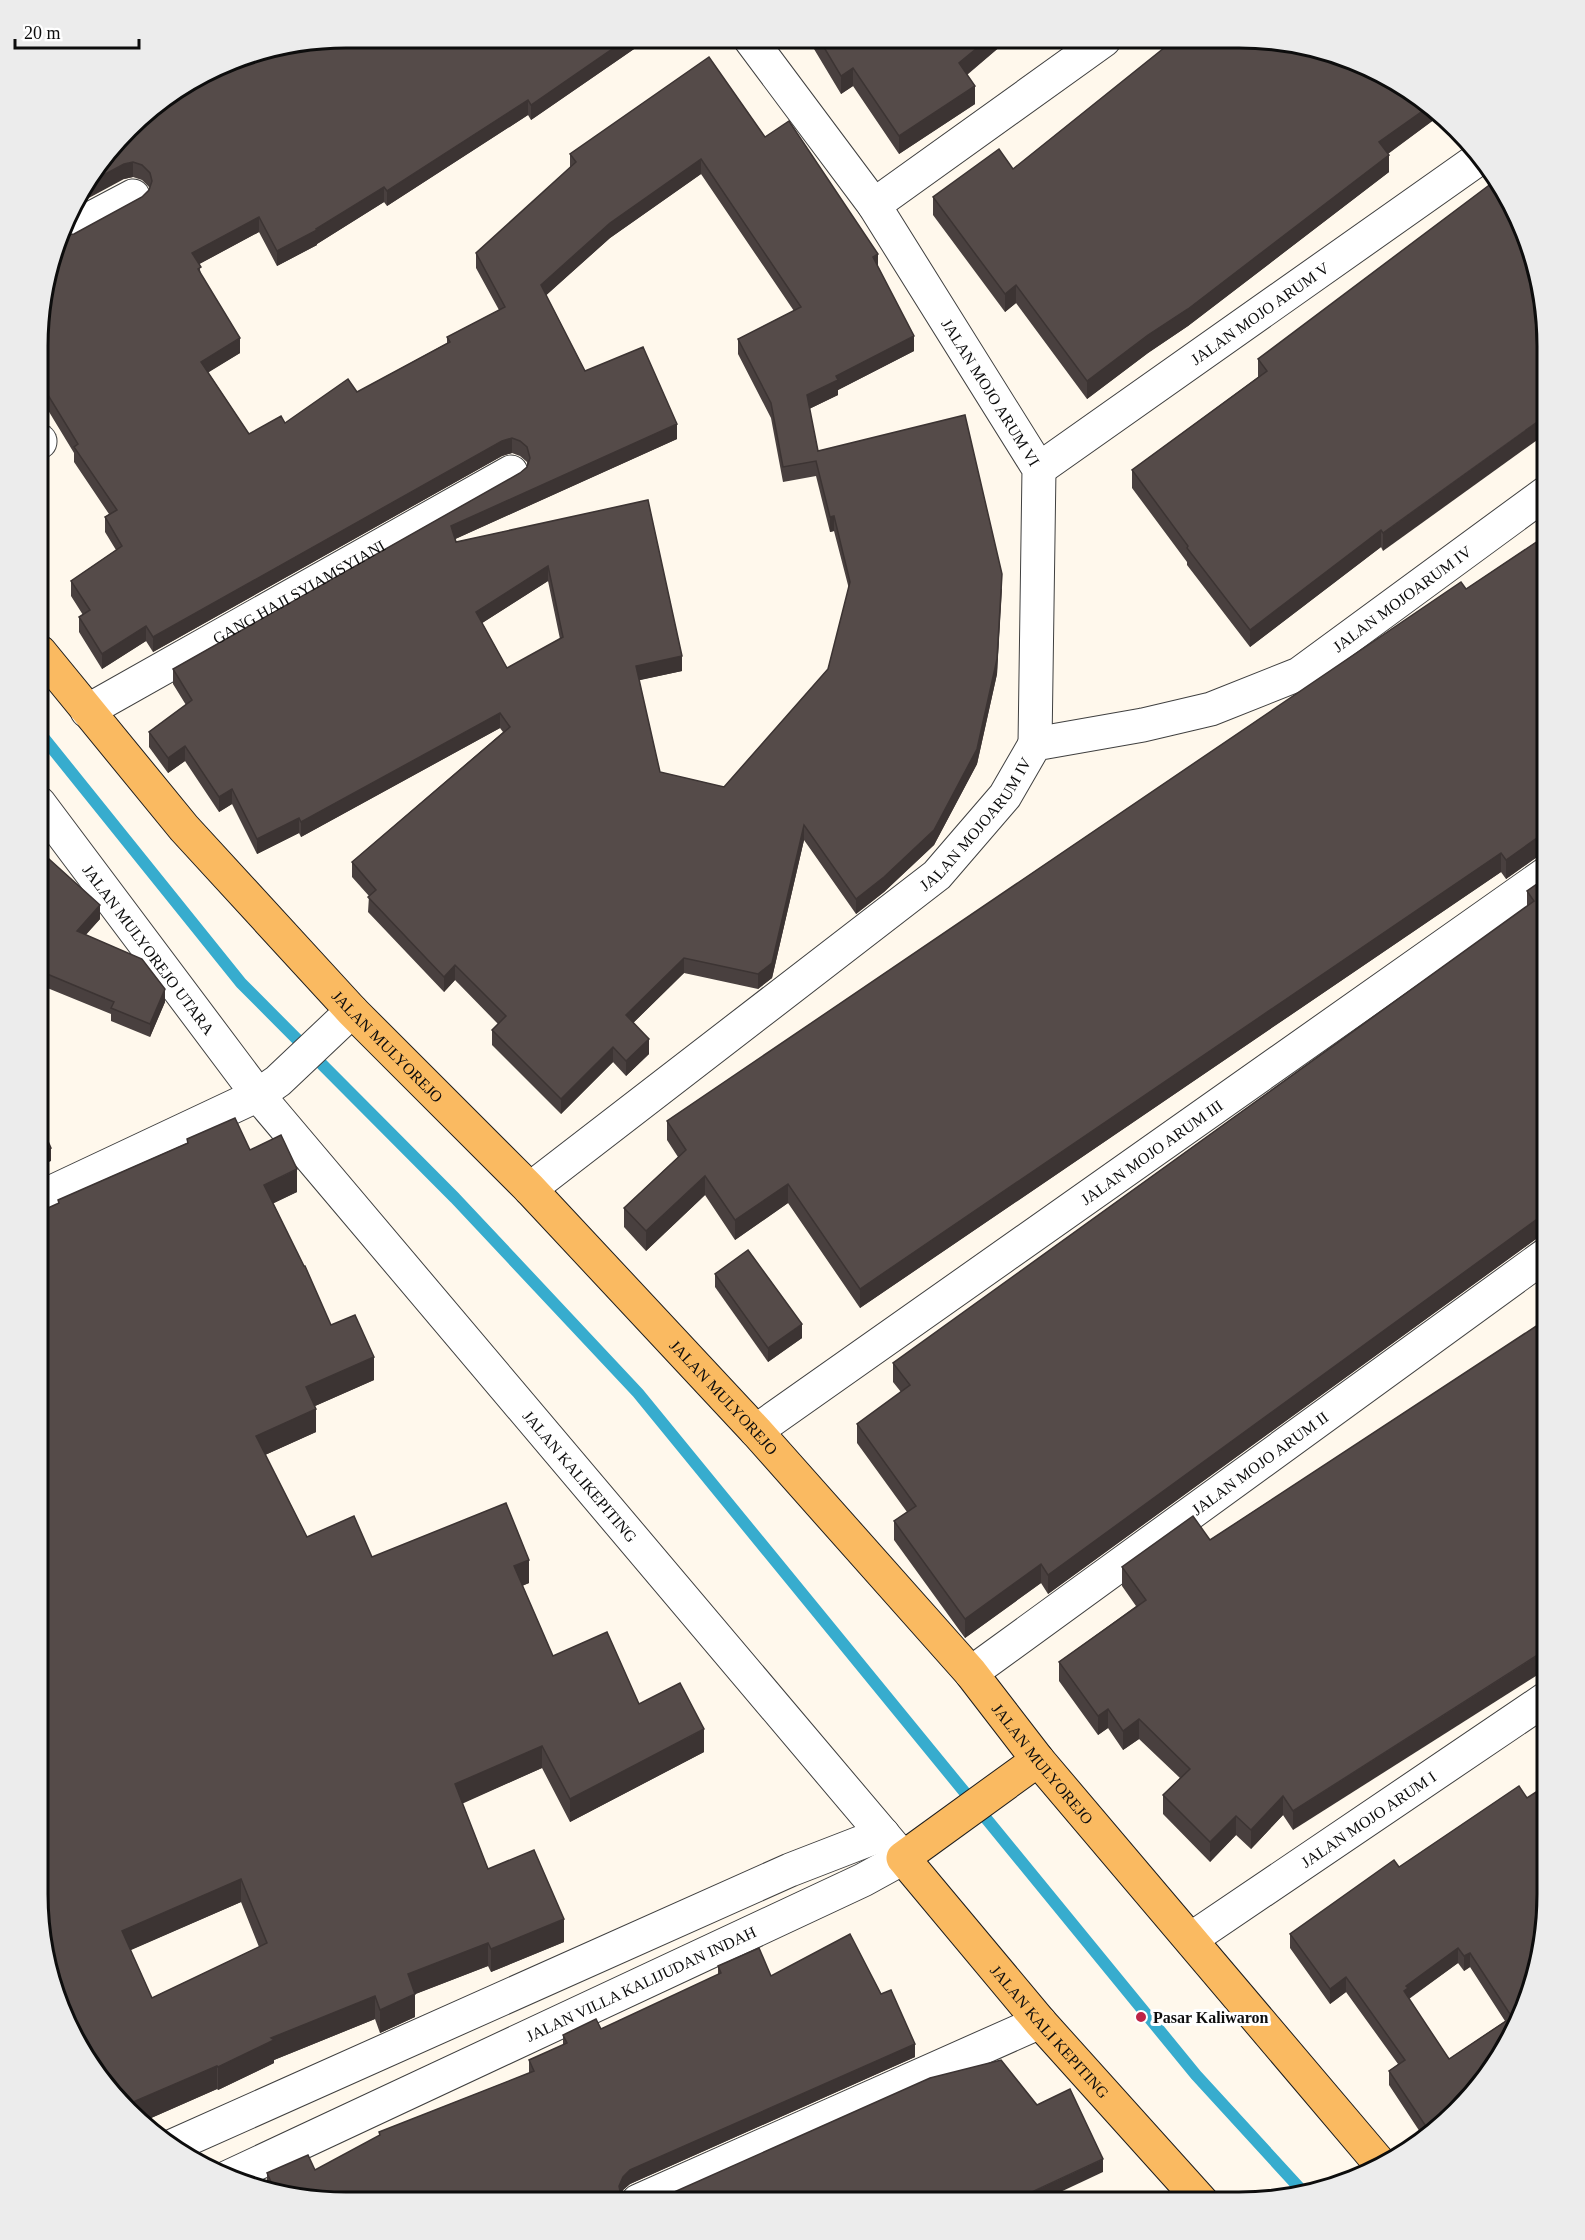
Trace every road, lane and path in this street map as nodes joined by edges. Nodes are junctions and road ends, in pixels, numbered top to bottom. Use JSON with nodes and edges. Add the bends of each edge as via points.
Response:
{"nodes":[{"id":1,"x":757,"y":48,"type":"edge"},
{"id":2,"x":1093,"y":48,"type":"edge"},
{"id":3,"x":1473,"y":162,"type":"edge"},
{"id":4,"x":133,"y":196,"type":"dead end"},
{"id":5,"x":874,"y":205,"type":"junction"},
{"id":6,"x":73,"y":228,"type":"edge"},
{"id":7,"x":1040,"y":469,"type":"junction"},
{"id":8,"x":511,"y":472,"type":"dead end"},
{"id":9,"x":1537,"y":499,"type":"edge"},
{"id":10,"x":48,"y":662,"type":"edge"},
{"id":11,"x":87,"y":711,"type":"junction"},
{"id":12,"x":1035,"y":744,"type":"junction"},
{"id":13,"x":48,"y":814,"type":"edge"},
{"id":14,"x":1537,"y":880,"type":"edge"},
{"id":15,"x":352,"y":1011,"type":"junction"},
{"id":16,"x":268,"y":1088,"type":"junction"},
{"id":17,"x":530,"y":1189,"type":"junction"},
{"id":18,"x":48,"y":1194,"type":"edge"},
{"id":19,"x":1537,"y":1261,"type":"edge"},
{"id":20,"x":756,"y":1431,"type":"junction"},
{"id":21,"x":971,"y":1673,"type":"junction"},
{"id":22,"x":1537,"y":1705,"type":"edge"},
{"id":23,"x":1038,"y":1760,"type":"junction"},
{"id":24,"x":893,"y":1846,"type":"junction"},
{"id":25,"x":1191,"y":1939,"type":"junction"},
{"id":26,"x":1040,"y":2022,"type":"junction"},
{"id":27,"x":181,"y":2142,"type":"edge"},
{"id":28,"x":1376,"y":2159,"type":"edge"},
{"id":29,"x":239,"y":2172,"type":"edge"},
{"id":30,"x":658,"y":2192,"type":"edge"},
{"id":31,"x":1193,"y":2192,"type":"edge"}],
"edges":[{"from":1,"to":5,"type":"street","name":"JALAN MOJO ARUM VI"},
{"from":2,"to":5,"type":"street"},
{"from":3,"to":7,"type":"street","name":"JALAN MOJO ARUM V"},
{"from":4,"to":6,"type":"street"},
{"from":5,"to":7,"type":"street","name":"JALAN MOJO ARUM VI"},
{"from":7,"to":12,"type":"street","name":"JALAN MOJO ARUM VI"},
{"from":8,"to":11,"type":"street","name":"GANG HAJI SYIAMSYIANI"},
{"from":9,"to":12,"type":"street","name":"JALAN MOJOARUM IV","via":[[1299,674],[1211,709]]},
{"from":10,"to":11,"type":"main road","name":"JALAN MULYOREJO"},
{"from":11,"to":15,"type":"main road","name":"JALAN MULYOREJO","via":[[184,828]]},
{"from":12,"to":17,"type":"street","name":"JALAN MOJOARUM IV","via":[[1005,796],[937,876]]},
{"from":13,"to":16,"type":"street","name":"JALAN MULYOREJO UTARA"},
{"from":14,"to":20,"type":"street","name":"JALAN MOJO ARUM III"},
{"from":15,"to":16,"type":"street"},
{"from":15,"to":17,"type":"main road","name":"JALAN MULYOREJO"},
{"from":16,"to":18,"type":"street"},
{"from":16,"to":24,"type":"street","name":"JALAN KALIKEPITING"},
{"from":17,"to":20,"type":"main road","name":"JALAN MULYOREJO"},
{"from":19,"to":21,"type":"street","name":"JALAN MOJO ARUM II"},
{"from":20,"to":21,"type":"main road","name":"JALAN MULYOREJO"},
{"from":21,"to":23,"type":"main road","name":"JALAN MULYOREJO"},
{"from":22,"to":25,"type":"street","name":"JALAN MOJO ARUM I"},
{"from":23,"to":24,"type":"main road","name":"JALAN VILLA KALIJUDAN INDAH","via":[[933,1837]]},
{"from":23,"to":25,"type":"main road","name":"JALAN MULYOREJO"},
{"from":24,"to":26,"type":"main road","name":"JALAN KALI KEPITING"},
{"from":24,"to":27,"type":"street","name":"JALAN VILLA KALIJUDAN INDAH","via":[[779,1875]]},
{"from":24,"to":29,"type":"street","name":"JALAN VILLA KALIJUDAN INDAH","via":[[841,1890]]},
{"from":25,"to":28,"type":"main road","name":"JALAN MULYOREJO"},
{"from":26,"to":30,"type":"street"},
{"from":26,"to":31,"type":"main road","name":"JALAN KALI KEPITING"}]}
